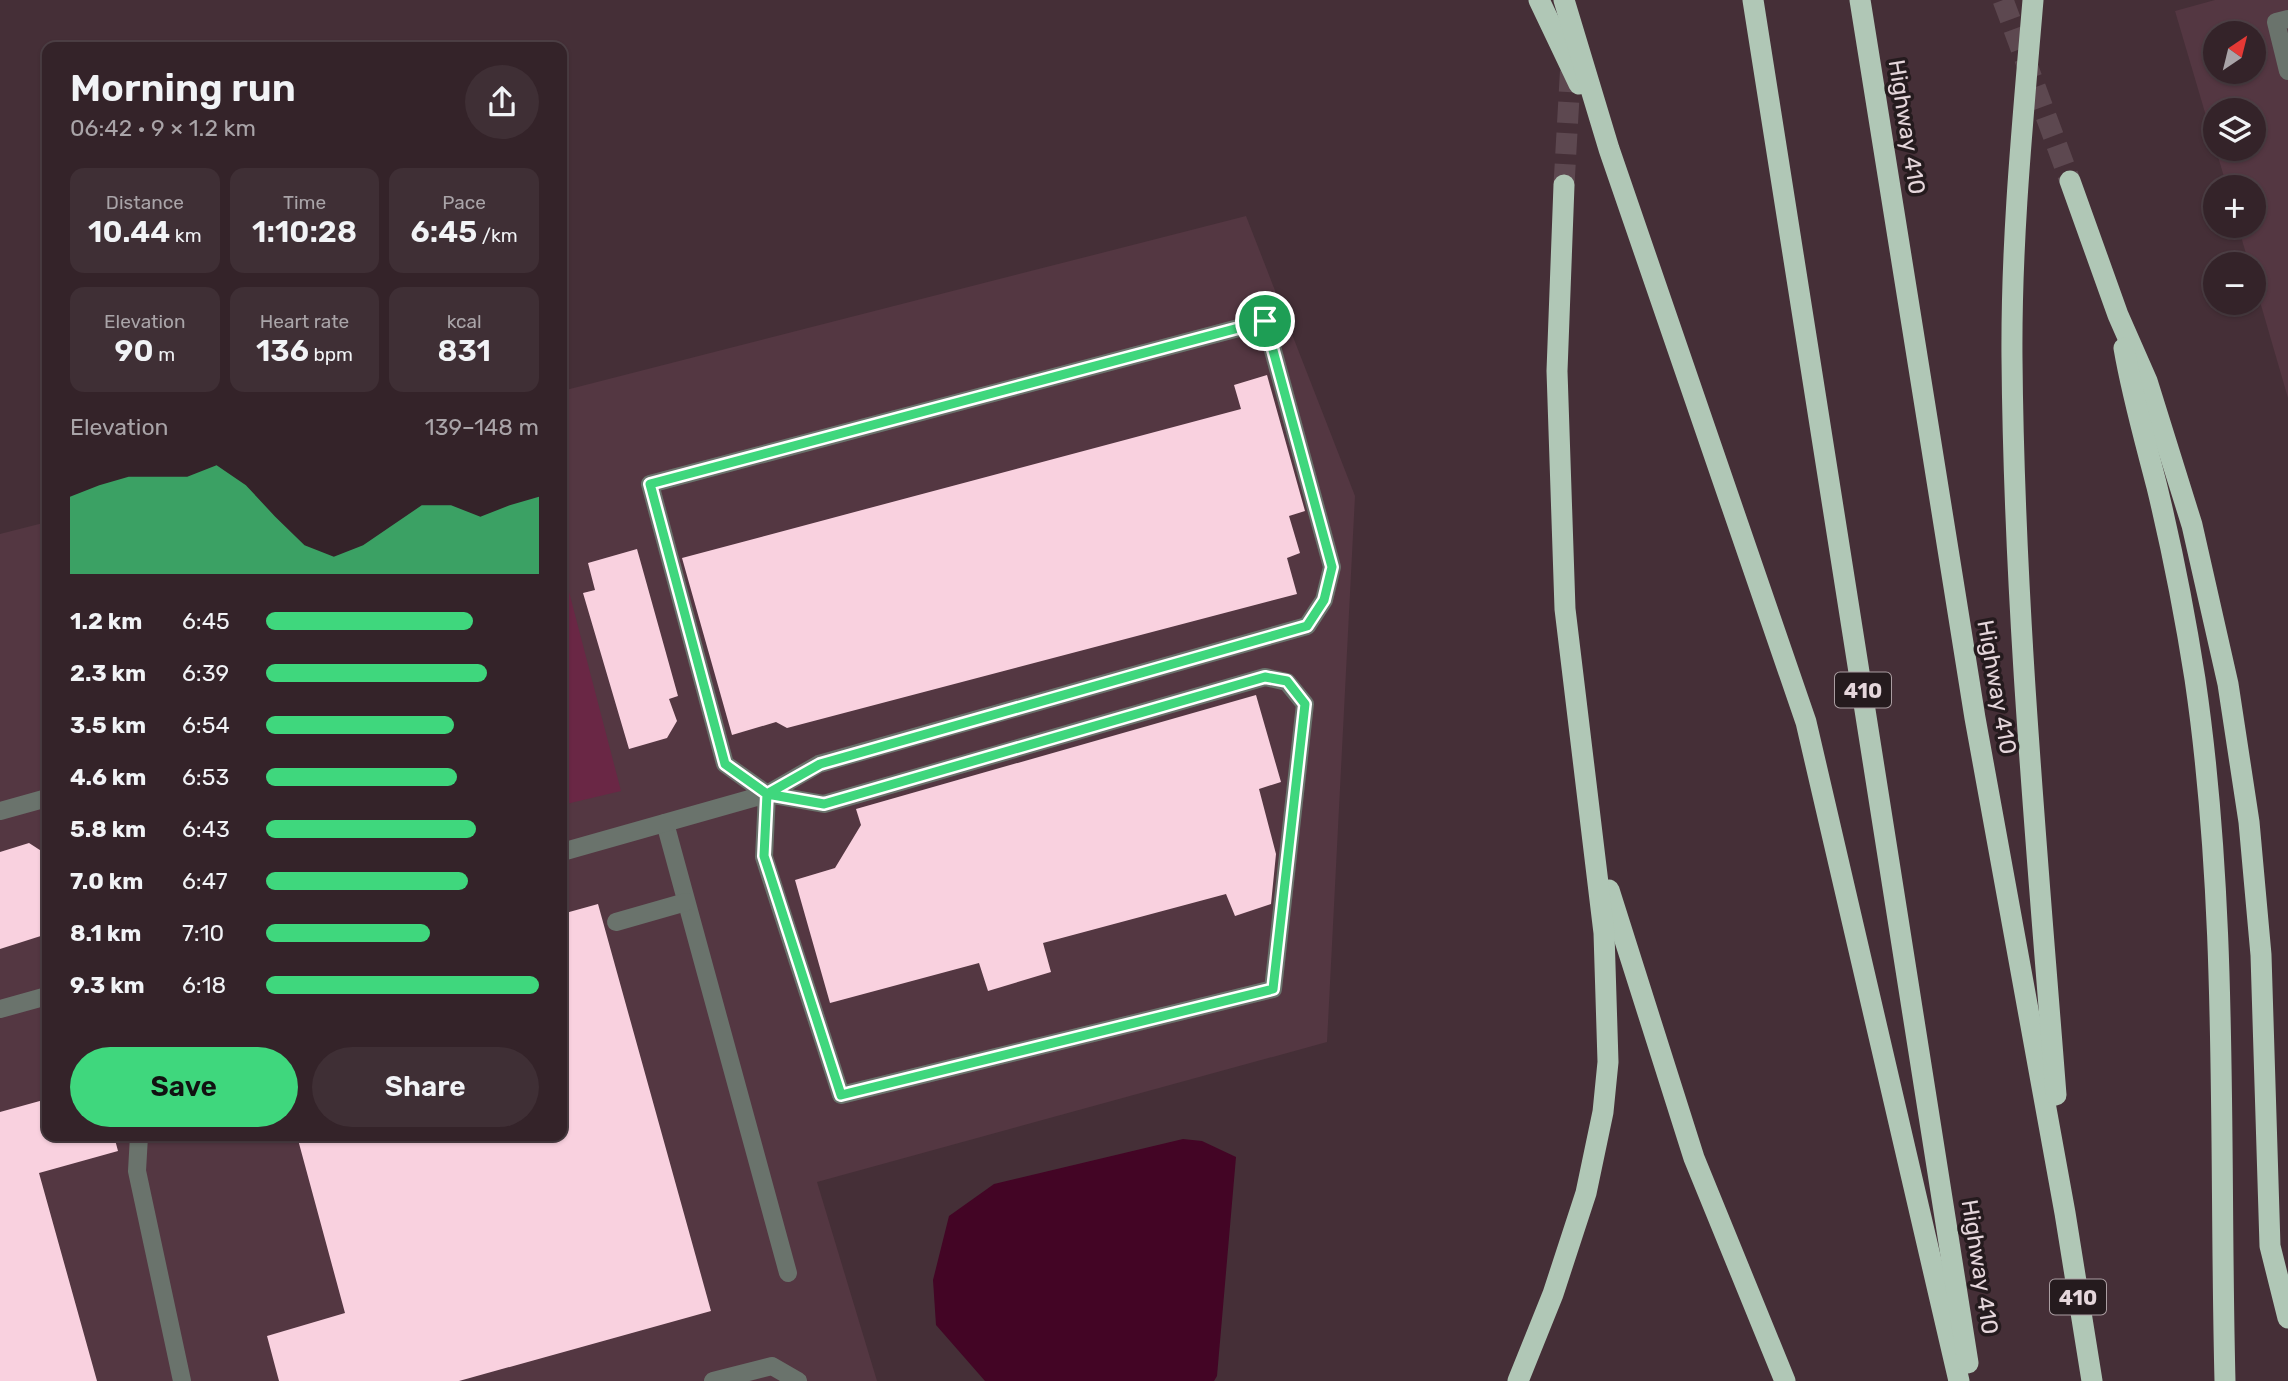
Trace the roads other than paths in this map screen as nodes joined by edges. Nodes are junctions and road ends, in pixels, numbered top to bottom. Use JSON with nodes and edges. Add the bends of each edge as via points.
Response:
{"nodes":[{"id":1,"x":1539,"y":0,"type":"edge"},
{"id":2,"x":1564,"y":0,"type":"edge"},
{"id":3,"x":1753,"y":0,"type":"edge"},
{"id":4,"x":1860,"y":0,"type":"edge"},
{"id":5,"x":2033,"y":0,"type":"edge"},
{"id":6,"x":2288,"y":19,"type":"edge"},
{"id":7,"x":2288,"y":71,"type":"edge"},
{"id":8,"x":1609,"y":149,"type":"junction"},
{"id":9,"x":2070,"y":181,"type":"tunnel mouth"},
{"id":10,"x":1564,"y":185,"type":"tunnel mouth"},
{"id":11,"x":2118,"y":315,"type":"junction"},
{"id":12,"x":767,"y":794,"type":"junction"},
{"id":13,"x":42,"y":799,"type":"edge"},
{"id":14,"x":0,"y":811,"type":"edge"},
{"id":15,"x":665,"y":823,"type":"junction"},
{"id":16,"x":1595,"y":848,"type":"junction"},
{"id":17,"x":567,"y":851,"type":"edge"},
{"id":18,"x":686,"y":902,"type":"junction"},
{"id":19,"x":616,"y":922,"type":"dead end"},
{"id":20,"x":42,"y":997,"type":"edge"},
{"id":21,"x":0,"y":1009,"type":"edge"},
{"id":22,"x":139,"y":1141,"type":"edge"},
{"id":23,"x":2065,"y":1213,"type":"junction"},
{"id":24,"x":788,"y":1273,"type":"dead end"},
{"id":25,"x":2288,"y":1318,"type":"edge"},
{"id":26,"x":182,"y":1381,"type":"edge"},
{"id":27,"x":713,"y":1381,"type":"edge"},
{"id":28,"x":798,"y":1381,"type":"edge"},
{"id":29,"x":1518,"y":1381,"type":"edge"},
{"id":30,"x":1785,"y":1381,"type":"edge"},
{"id":31,"x":1959,"y":1381,"type":"edge"},
{"id":32,"x":1971,"y":1381,"type":"edge"},
{"id":33,"x":2091,"y":1381,"type":"edge"},
{"id":34,"x":2225,"y":1381,"type":"edge"}],
"edges":[{"from":1,"to":8,"type":"highway"},
{"from":2,"to":8,"type":"highway"},
{"from":3,"to":32,"type":"highway","name":"Highway 410","number":"410"},
{"from":4,"to":23,"type":"highway","name":"Highway 410","number":"410","via":[[1975,718]]},
{"from":5,"to":23,"type":"highway","via":[[2018,170],[2012,342],[2016,542]]},
{"from":6,"to":7,"type":"street","via":[[2276,22]]},
{"from":8,"to":31,"type":"highway","via":[[1806,722]]},
{"from":9,"to":11,"type":"highway"},
{"from":10,"to":16,"type":"highway","via":[[1557,371],[1565,609]]},
{"from":11,"to":25,"type":"highway","via":[[2147,381],[2193,525],[2228,684],[2249,822],[2261,955],[2270,1246]]},
{"from":11,"to":34,"type":"highway","via":[[2193,667],[2210,822]]},
{"from":12,"to":12,"type":"street","via":[[824,804],[1265,677],[1287,681],[1305,704],[1273,989],[841,1095],[764,856]]},
{"from":12,"to":12,"type":"street","via":[[725,764],[650,484],[1265,321],[1332,567],[1324,600],[1307,626],[820,764]]},
{"from":12,"to":15,"type":"street"},
{"from":13,"to":14,"type":"street"},
{"from":15,"to":17,"type":"street"},
{"from":15,"to":18,"type":"street"},
{"from":16,"to":29,"type":"highway","via":[[1604,933],[1608,1062],[1603,1112],[1586,1193]]},
{"from":16,"to":30,"type":"highway","via":[[1694,1158]]},
{"from":18,"to":19,"type":"street"},
{"from":18,"to":24,"type":"street"},
{"from":20,"to":21,"type":"street"},
{"from":22,"to":26,"type":"street","via":[[137,1171]]},
{"from":23,"to":33,"type":"highway","name":"Highway 410","number":"410"},
{"from":27,"to":28,"type":"street","via":[[772,1366]]}]}
